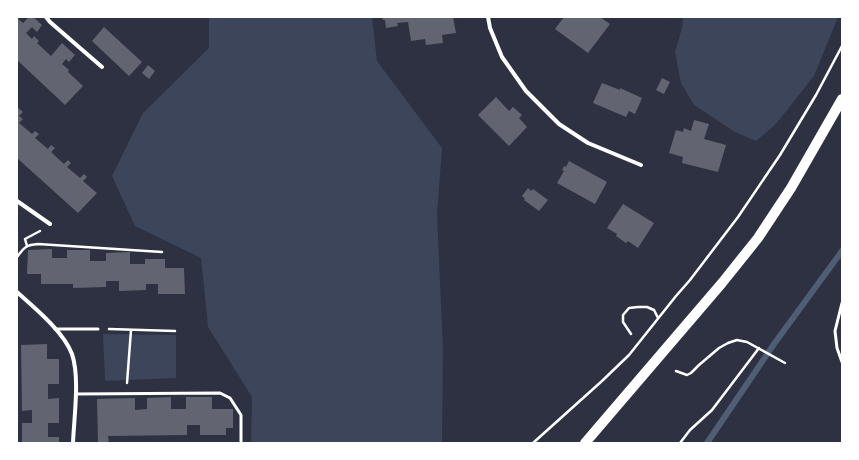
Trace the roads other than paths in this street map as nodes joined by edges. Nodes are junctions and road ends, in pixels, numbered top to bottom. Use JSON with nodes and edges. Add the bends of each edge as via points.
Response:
{"nodes":[{"id":1,"x":46,"y":17,"type":"edge"},
{"id":2,"x":488,"y":17,"type":"edge"},
{"id":3,"x":102,"y":67,"type":"dead end"},
{"id":4,"x":842,"y":100,"type":"edge"},
{"id":5,"x":641,"y":165,"type":"dead end"},
{"id":6,"x":17,"y":201,"type":"edge"},
{"id":7,"x":50,"y":224,"type":"dead end"},
{"id":8,"x":17,"y":292,"type":"edge"},
{"id":9,"x":842,"y":304,"type":"edge"},
{"id":10,"x":55,"y":329,"type":"junction"},
{"id":11,"x":98,"y":329,"type":"road end"},
{"id":12,"x":842,"y":362,"type":"edge"},
{"id":13,"x":76,"y":394,"type":"junction"},
{"id":14,"x":73,"y":443,"type":"edge"},
{"id":15,"x":241,"y":443,"type":"edge"},
{"id":16,"x":585,"y":443,"type":"edge"}],
"edges":[{"from":1,"to":3,"type":"street"},
{"from":2,"to":5,"type":"street","via":[[502,57],[526,91],[559,124],[588,142]]},
{"from":4,"to":16,"type":"main road","via":[[792,188],[758,238]]},
{"from":6,"to":7,"type":"street"},
{"from":8,"to":10,"type":"street"},
{"from":9,"to":12,"type":"lane","via":[[835,331]]},
{"from":10,"to":11,"type":"lane"},
{"from":10,"to":13,"type":"street","via":[[72,354]]},
{"from":13,"to":14,"type":"street"},
{"from":13,"to":15,"type":"lane","via":[[220,393],[230,398],[241,416]]}]}
